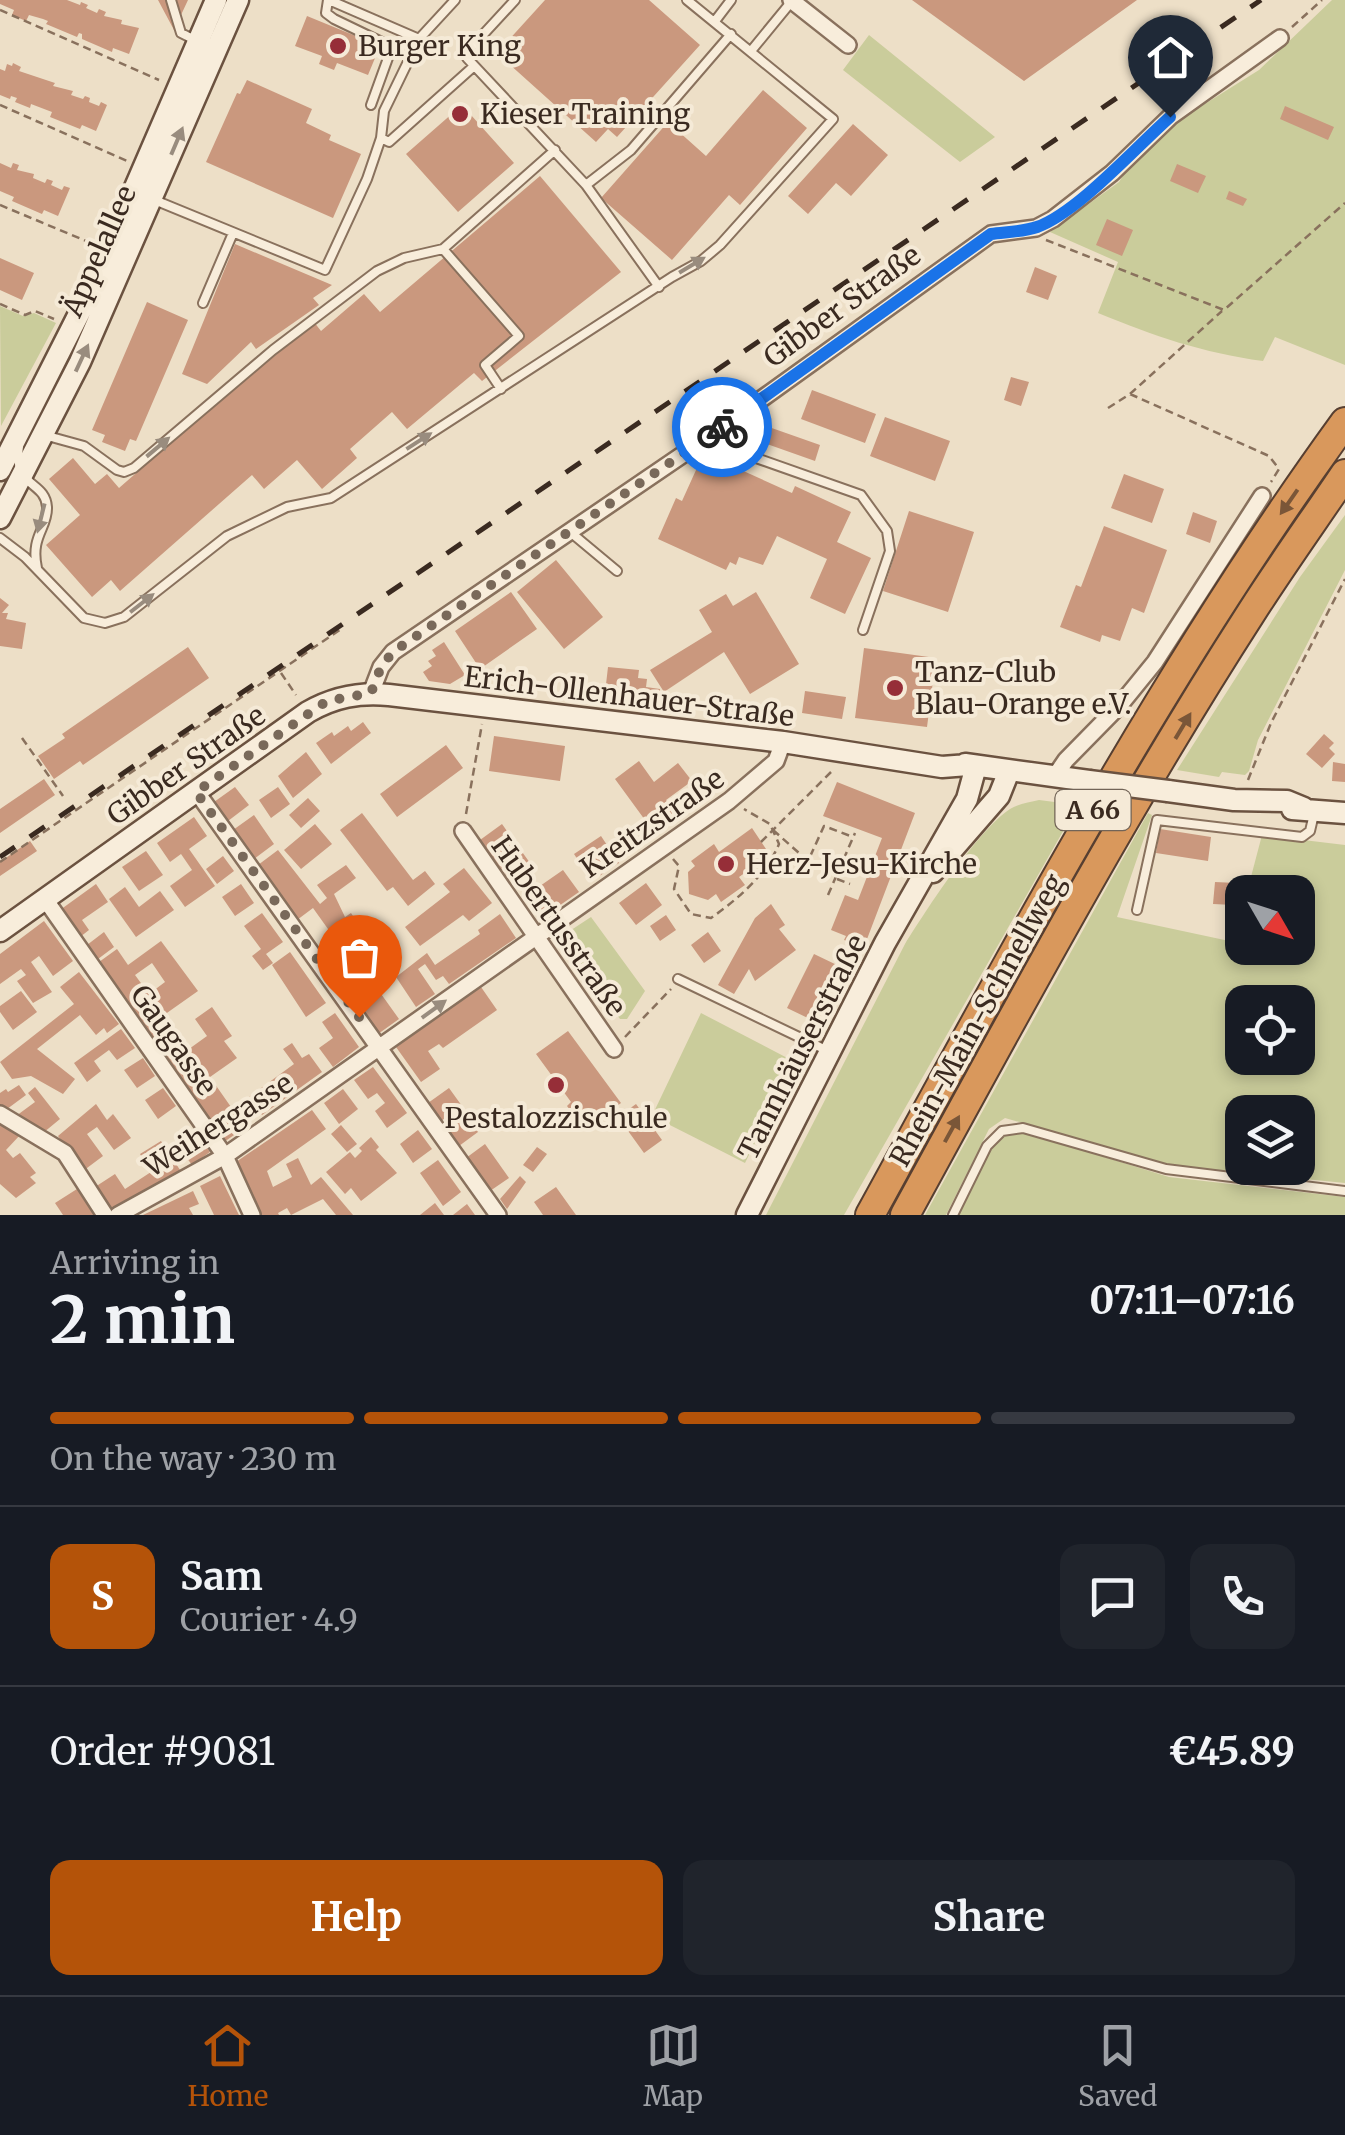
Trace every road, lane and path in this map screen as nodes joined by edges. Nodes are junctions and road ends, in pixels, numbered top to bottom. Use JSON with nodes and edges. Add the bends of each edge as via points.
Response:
{"nodes":[{"id":1,"x":172,"y":0,"type":"edge"},
{"id":2,"x":216,"y":0,"type":"edge"},
{"id":3,"x":238,"y":0,"type":"edge"},
{"id":4,"x":329,"y":0,"type":"edge"},
{"id":5,"x":455,"y":0,"type":"edge"},
{"id":6,"x":515,"y":0,"type":"edge"},
{"id":7,"x":687,"y":0,"type":"edge"},
{"id":8,"x":731,"y":0,"type":"edge"},
{"id":9,"x":792,"y":0,"type":"edge"},
{"id":10,"x":1322,"y":0,"type":"edge"},
{"id":11,"x":0,"y":10,"type":"edge"},
{"id":12,"x":714,"y":22,"type":"junction"},
{"id":13,"x":730,"y":34,"type":"junction"},
{"id":14,"x":1280,"y":38,"type":"joint"},
{"id":15,"x":419,"y":40,"type":"junction"},
{"id":16,"x":198,"y":41,"type":"junction"},
{"id":17,"x":848,"y":46,"type":"dead end"},
{"id":18,"x":751,"y":51,"type":"junction"},
{"id":19,"x":473,"y":67,"type":"junction"},
{"id":20,"x":163,"y":81,"type":"dead end"},
{"id":21,"x":0,"y":105,"type":"edge"},
{"id":22,"x":371,"y":105,"type":"dead end"},
{"id":23,"x":381,"y":138,"type":"junction"},
{"id":24,"x":555,"y":150,"type":"junction"},
{"id":25,"x":128,"y":161,"type":"dead end"},
{"id":26,"x":586,"y":185,"type":"junction"},
{"id":27,"x":143,"y":195,"type":"junction"},
{"id":28,"x":1345,"y":204,"type":"edge"},
{"id":29,"x":0,"y":205,"type":"edge"},
{"id":30,"x":1028,"y":229,"type":"junction"},
{"id":31,"x":234,"y":232,"type":"junction"},
{"id":32,"x":91,"y":243,"type":"dead end"},
{"id":33,"x":443,"y":249,"type":"junction"},
{"id":34,"x":658,"y":287,"type":"junction"},
{"id":35,"x":202,"y":303,"type":"dead end"},
{"id":36,"x":0,"y":304,"type":"edge"},
{"id":37,"x":327,"y":308,"type":"junction"},
{"id":38,"x":1224,"y":310,"type":"junction"},
{"id":39,"x":335,"y":319,"type":"dead end"},
{"id":40,"x":59,"y":321,"type":"dead end"},
{"id":41,"x":501,"y":388,"type":"junction"},
{"id":42,"x":1130,"y":394,"type":"junction"},
{"id":43,"x":1108,"y":408,"type":"dead end"},
{"id":44,"x":1345,"y":422,"type":"edge"},
{"id":45,"x":22,"y":429,"type":"junction"},
{"id":46,"x":44,"y":435,"type":"junction"},
{"id":47,"x":710,"y":436,"type":"junction"},
{"id":48,"x":0,"y":469,"type":"edge"},
{"id":49,"x":1345,"y":474,"type":"edge"},
{"id":50,"x":23,"y":476,"type":"junction"},
{"id":51,"x":1262,"y":496,"type":"joint"},
{"id":52,"x":0,"y":518,"type":"edge"},
{"id":53,"x":569,"y":531,"type":"junction"},
{"id":54,"x":0,"y":538,"type":"edge"},
{"id":55,"x":36,"y":568,"type":"junction"},
{"id":56,"x":617,"y":571,"type":"dead end"},
{"id":57,"x":1345,"y":579,"type":"edge"},
{"id":58,"x":341,"y":629,"type":"dead end"},
{"id":59,"x":863,"y":630,"type":"dead end"},
{"id":60,"x":280,"y":671,"type":"junction"},
{"id":61,"x":371,"y":693,"type":"junction"},
{"id":62,"x":300,"y":700,"type":"dead end"},
{"id":63,"x":483,"y":718,"type":"dead end"},
{"id":64,"x":22,"y":738,"type":"dead end"},
{"id":65,"x":783,"y":742,"type":"junction"},
{"id":66,"x":972,"y":766,"type":"junction"},
{"id":67,"x":834,"y":769,"type":"dead end"},
{"id":68,"x":1009,"y":771,"type":"junction"},
{"id":69,"x":1055,"y":776,"type":"junction"},
{"id":70,"x":196,"y":792,"type":"junction"},
{"id":71,"x":62,"y":796,"type":"dead end"},
{"id":72,"x":729,"y":802,"type":"junction"},
{"id":73,"x":1254,"y":802,"type":"junction"},
{"id":74,"x":1310,"y":809,"type":"junction"},
{"id":75,"x":1345,"y":813,"type":"edge"},
{"id":76,"x":772,"y":830,"type":"junction"},
{"id":77,"x":463,"y":832,"type":"joint"},
{"id":78,"x":762,"y":842,"type":"dead end"},
{"id":79,"x":662,"y":847,"type":"junction"},
{"id":80,"x":0,"y":862,"type":"edge"},
{"id":81,"x":835,"y":878,"type":"junction"},
{"id":82,"x":850,"y":884,"type":"dead end"},
{"id":83,"x":828,"y":895,"type":"dead end"},
{"id":84,"x":45,"y":899,"type":"junction"},
{"id":85,"x":907,"y":904,"type":"junction"},
{"id":86,"x":1137,"y":910,"type":"dead end"},
{"id":87,"x":0,"y":931,"type":"edge"},
{"id":88,"x":536,"y":934,"type":"junction"},
{"id":89,"x":678,"y":979,"type":"joint"},
{"id":90,"x":381,"y":1048,"type":"junction"},
{"id":91,"x":614,"y":1049,"type":"joint"},
{"id":92,"x":830,"y":1052,"type":"junction"},
{"id":93,"x":0,"y":1114,"type":"edge"},
{"id":94,"x":225,"y":1156,"type":"junction"},
{"id":95,"x":1345,"y":1191,"type":"edge"},
{"id":96,"x":105,"y":1215,"type":"edge"},
{"id":97,"x":118,"y":1215,"type":"edge"},
{"id":98,"x":252,"y":1215,"type":"edge"},
{"id":99,"x":498,"y":1215,"type":"edge"},
{"id":100,"x":747,"y":1215,"type":"edge"},
{"id":101,"x":870,"y":1215,"type":"edge"},
{"id":102,"x":905,"y":1215,"type":"edge"},
{"id":103,"x":953,"y":1215,"type":"edge"}],
"edges":[{"from":1,"to":16,"type":"lane","via":[[181,33]]},
{"from":2,"to":16,"type":"street","name":"Äppelallee"},
{"from":27,"to":3,"type":"street","name":"Äppelallee","one_way":true},
{"from":4,"to":15,"type":"lane"},
{"from":4,"to":22,"type":"lane","via":[[326,13],[334,19],[392,47]]},
{"from":5,"to":15,"type":"lane"},
{"from":6,"to":19,"type":"lane","via":[[467,52]]},
{"from":7,"to":12,"type":"lane"},
{"from":8,"to":12,"type":"lane"},
{"from":9,"to":17,"type":"street"},
{"from":9,"to":18,"type":"lane"},
{"from":10,"to":14,"type":"path"},
{"from":11,"to":20,"type":"path"},
{"from":12,"to":13,"type":"lane"},
{"from":13,"to":18,"type":"lane"},
{"from":13,"to":26,"type":"lane","via":[[631,150]]},
{"from":14,"to":30,"type":"street","name":"Gibber Straße","via":[[1170,117],[1053,219]]},
{"from":15,"to":23,"type":"lane","via":[[384,111]]},
{"from":16,"to":27,"type":"street","name":"Äppelallee"},
{"from":34,"to":18,"type":"lane","one_way":true,"via":[[720,245],[833,119]]},
{"from":19,"to":23,"type":"lane","via":[[389,142]]},
{"from":19,"to":24,"type":"lane"},
{"from":21,"to":25,"type":"path"},
{"from":23,"to":31,"type":"lane","via":[[325,270]]},
{"from":24,"to":26,"type":"lane"},
{"from":24,"to":33,"type":"lane"},
{"from":26,"to":34,"type":"lane"},
{"from":27,"to":31,"type":"lane"},
{"from":27,"to":45,"type":"street","name":"Äppelallee"},
{"from":46,"to":27,"type":"street","name":"Äppelallee","one_way":true,"via":[[80,362]]},
{"from":28,"to":38,"type":"path"},
{"from":29,"to":32,"type":"path"},
{"from":30,"to":38,"type":"path"},
{"from":30,"to":47,"type":"street","name":"Gibber Straße","via":[[991,234]]},
{"from":31,"to":35,"type":"lane"},
{"from":33,"to":37,"type":"lane","via":[[377,271]]},
{"from":33,"to":41,"type":"lane","via":[[519,336],[485,366]]},
{"from":34,"to":41,"type":"lane"},
{"from":36,"to":40,"type":"path"},
{"from":37,"to":39,"type":"lane"},
{"from":46,"to":37,"type":"lane","one_way":true,"via":[[84,446],[117,470],[134,468]]},
{"from":38,"to":42,"type":"path"},
{"from":55,"to":41,"type":"lane","one_way":true,"via":[[84,618],[105,623],[124,616],[227,536],[287,507],[331,498]]},
{"from":42,"to":43,"type":"path"},
{"from":42,"to":51,"type":"path","via":[[1270,456],[1279,469]]},
{"from":44,"to":101,"type":"highway","name":"Rhein-Main-Schnellweg","number":"A 66","one_way":true,"via":[[1240,574],[1098,802]]},
{"from":45,"to":48,"type":"street","name":"Äppelallee"},
{"from":45,"to":50,"type":"lane"},
{"from":46,"to":50,"type":"street","name":"Äppelallee"},
{"from":47,"to":53,"type":"street","name":"Gibber Straße"},
{"from":47,"to":59,"type":"lane","via":[[861,495],[887,531],[890,551]]},
{"from":102,"to":49,"type":"highway","name":"Rhein-Main-Schnellweg","number":"A 66","one_way":true,"via":[[1150,781],[1250,614]]},
{"from":50,"to":52,"type":"street","name":"Äppelallee"},
{"from":50,"to":55,"type":"lane","one_way":true,"via":[[46,503],[35,540]]},
{"from":51,"to":69,"type":"street","via":[[1155,662]]},
{"from":53,"to":56,"type":"lane"},
{"from":53,"to":61,"type":"street","name":"Gibber Straße","via":[[393,652]]},
{"from":54,"to":55,"type":"lane"},
{"from":57,"to":73,"type":"path","via":[[1271,723],[1247,784]]},
{"from":58,"to":60,"type":"path"},
{"from":60,"to":62,"type":"path"},
{"from":60,"to":80,"type":"path"},
{"from":61,"to":65,"type":"street","name":"Erich-Ollenhauer-Straße"},
{"from":61,"to":70,"type":"street","name":"Gibber Straße","via":[[327,701]]},
{"from":63,"to":77,"type":"path"},
{"from":64,"to":71,"type":"path"},
{"from":65,"to":66,"type":"street","name":"Erich-Ollenhauer-Straße"},
{"from":65,"to":72,"type":"street","name":"Kreitzstraße","via":[[770,768]]},
{"from":66,"to":68,"type":"street","name":"Erich-Ollenhauer-Straße"},
{"from":66,"to":85,"type":"street","name":"Tannhäuserstraße","via":[[966,799]]},
{"from":67,"to":76,"type":"path"},
{"from":68,"to":69,"type":"street","name":"Erich-Ollenhauer-Straße"},
{"from":68,"to":85,"type":"street","name":"Tannhäuserstraße","via":[[992,804]]},
{"from":69,"to":73,"type":"street","name":"Erich-Ollenhauer-Straße","bridge":true},
{"from":70,"to":84,"type":"street","name":"Gibber Straße"},
{"from":70,"to":90,"type":"street"},
{"from":72,"to":76,"type":"path"},
{"from":72,"to":79,"type":"street","name":"Kreitzstraße"},
{"from":73,"to":74,"type":"street","name":"Erich-Ollenhauer-Straße"},
{"from":74,"to":75,"type":"street","name":"Erich-Ollenhauer-Straße"},
{"from":74,"to":86,"type":"lane","via":[[1310,831],[1302,837],[1157,820]]},
{"from":76,"to":78,"type":"path"},
{"from":76,"to":79,"type":"path","via":[[779,844],[771,864],[711,918],[692,914],[674,889],[678,866]]},
{"from":76,"to":81,"type":"path","via":[[808,861],[824,826],[854,835]]},
{"from":77,"to":88,"type":"street","name":"Hubertusstraße"},
{"from":79,"to":88,"type":"street","name":"Kreitzstraße"},
{"from":81,"to":82,"type":"path"},
{"from":81,"to":83,"type":"path"},
{"from":84,"to":87,"type":"street","name":"Gibber Straße"},
{"from":84,"to":94,"type":"street","name":"Gaugasse"},
{"from":85,"to":92,"type":"street","name":"Tannhäuserstraße"},
{"from":90,"to":88,"type":"street","name":"Weihergasse","one_way":true},
{"from":88,"to":91,"type":"street","name":"Hubertusstraße"},
{"from":89,"to":91,"type":"path"},
{"from":89,"to":92,"type":"lane"},
{"from":90,"to":94,"type":"street","name":"Weihergasse"},
{"from":90,"to":99,"type":"street"},
{"from":92,"to":100,"type":"street","name":"Tannhäuserstraße"},
{"from":93,"to":96,"type":"street","via":[[66,1152]]},
{"from":94,"to":97,"type":"street","name":"Weihergasse"},
{"from":94,"to":98,"type":"street","name":"Gaugasse"},
{"from":95,"to":103,"type":"lane","via":[[1166,1170],[1011,1128],[987,1146]]}]}
